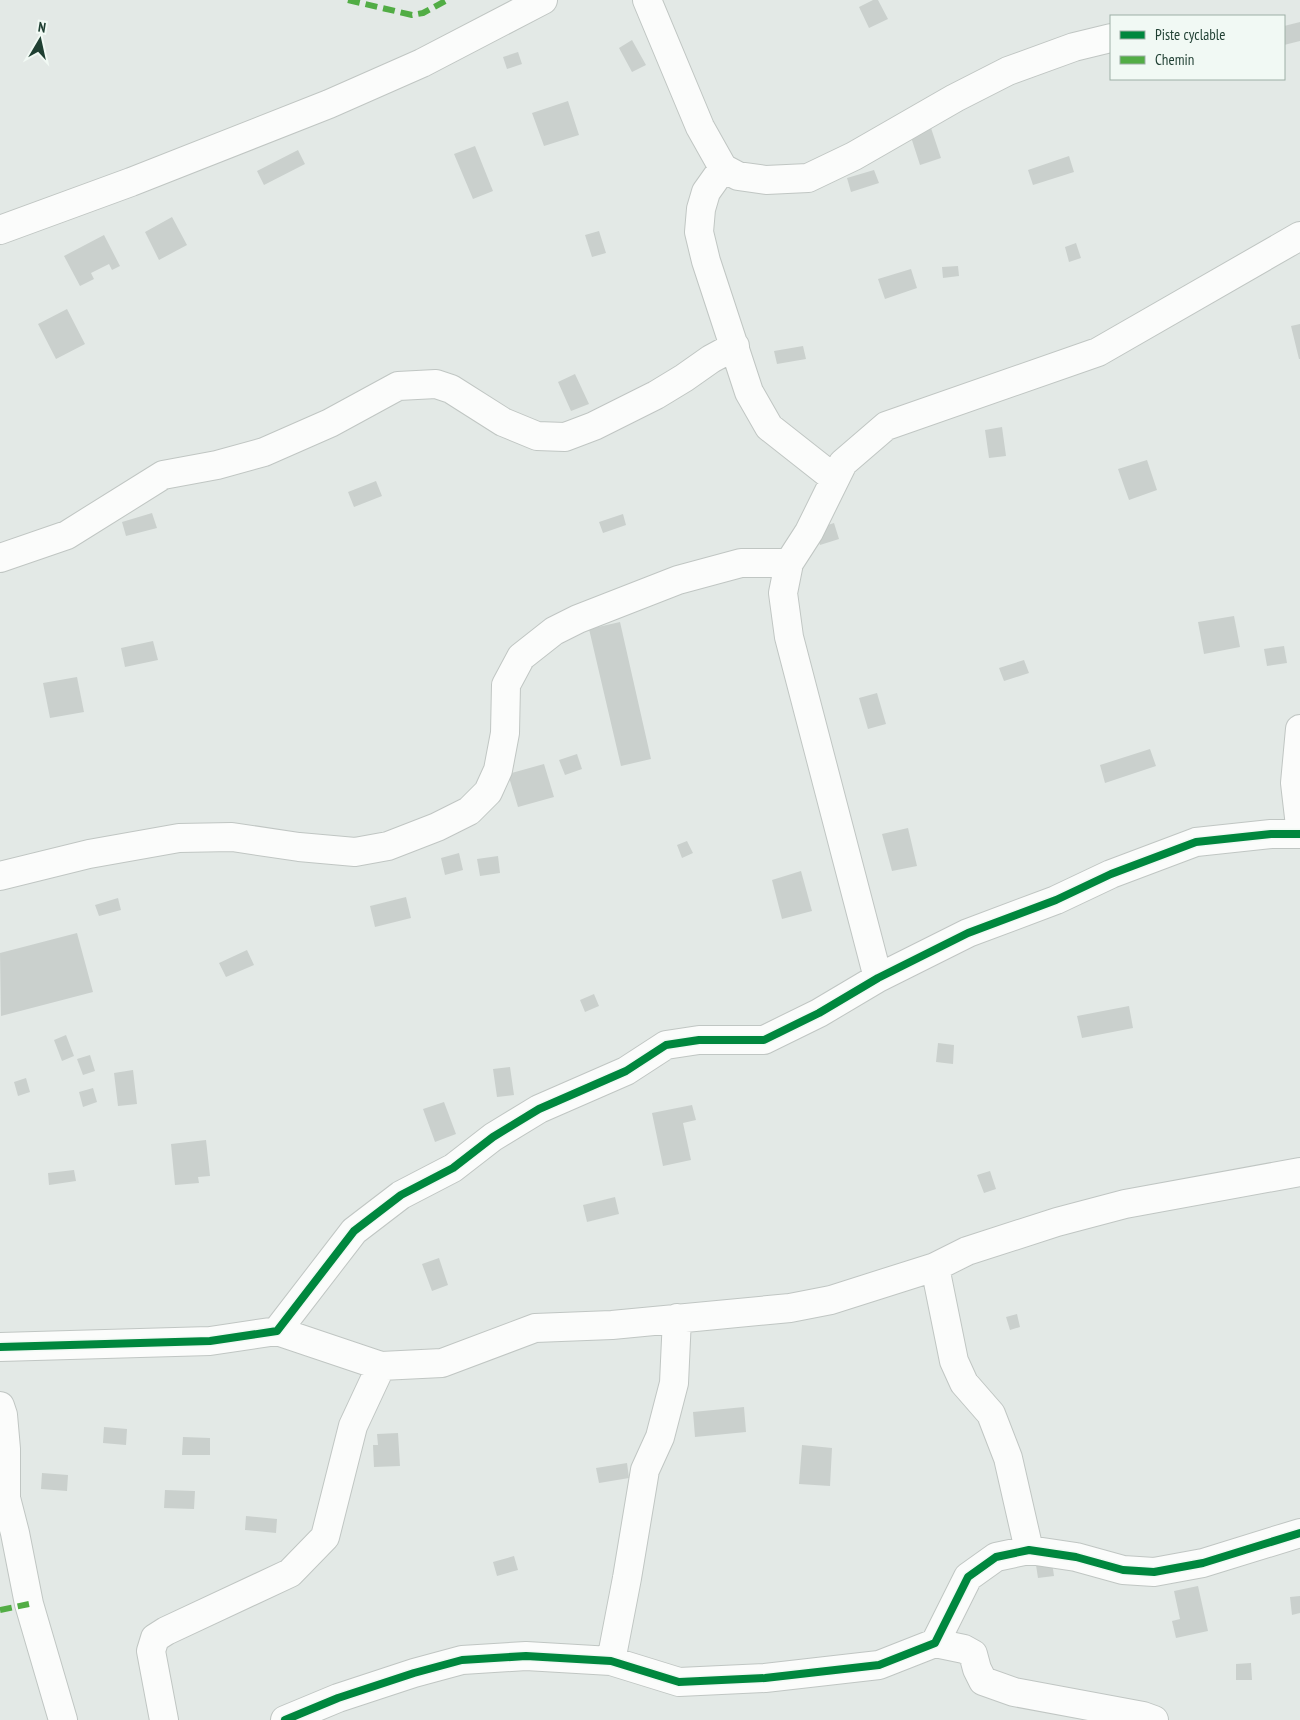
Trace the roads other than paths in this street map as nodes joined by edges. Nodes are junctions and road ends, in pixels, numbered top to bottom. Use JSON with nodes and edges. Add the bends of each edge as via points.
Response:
{"nodes":[{"id":1,"x":543,"y":0,"type":"edge"},
{"id":2,"x":647,"y":0,"type":"edge"},
{"id":3,"x":1110,"y":38,"type":"edge"},
{"id":4,"x":723,"y":168,"type":"junction"},
{"id":5,"x":0,"y":230,"type":"edge"},
{"id":6,"x":1300,"y":236,"type":"edge"},
{"id":7,"x":735,"y":346,"type":"junction"},
{"id":8,"x":835,"y":479,"type":"junction"},
{"id":9,"x":0,"y":558,"type":"edge"},
{"id":10,"x":789,"y":564,"type":"junction"},
{"id":11,"x":1300,"y":729,"type":"edge"},
{"id":12,"x":1300,"y":826,"type":"edge"},
{"id":13,"x":1300,"y":834,"type":"edge"},
{"id":14,"x":0,"y":876,"type":"edge"},
{"id":15,"x":878,"y":978,"type":"junction"},
{"id":16,"x":1300,"y":1172,"type":"edge"},
{"id":17,"x":935,"y":1267,"type":"junction"},
{"id":18,"x":678,"y":1318,"type":"junction"},
{"id":19,"x":277,"y":1331,"type":"junction"},
{"id":20,"x":0,"y":1347,"type":"edge"},
{"id":21,"x":381,"y":1366,"type":"junction"},
{"id":22,"x":0,"y":1406,"type":"edge"},
{"id":23,"x":1300,"y":1533,"type":"edge"},
{"id":24,"x":1029,"y":1550,"type":"junction"},
{"id":25,"x":935,"y":1643,"type":"junction"},
{"id":26,"x":610,"y":1661,"type":"junction"},
{"id":27,"x":63,"y":1720,"type":"edge"},
{"id":28,"x":164,"y":1720,"type":"edge"},
{"id":29,"x":285,"y":1720,"type":"edge"},
{"id":30,"x":1154,"y":1720,"type":"edge"}],
"edges":[{"from":1,"to":5,"type":"street","via":[[422,63],[329,104]]},
{"from":2,"to":4,"type":"street","via":[[700,127]]},
{"from":3,"to":4,"type":"street","via":[[1074,47],[1008,72],[808,178],[766,180],[738,176]]},
{"from":4,"to":7,"type":"street","via":[[706,192],[699,232]]},
{"from":6,"to":8,"type":"street","via":[[1098,352],[886,426],[843,463]]},
{"from":7,"to":8,"type":"street","via":[[749,392],[769,427]]},
{"from":7,"to":9,"type":"street","via":[[656,395],[565,437],[537,436],[436,384],[398,386],[330,423],[264,452],[163,475],[67,535]]},
{"from":8,"to":10,"type":"street"},
{"from":10,"to":14,"type":"street","via":[[741,563],[678,580],[554,631],[521,657],[506,685],[505,733],[498,770],[488,792],[469,811],[437,827],[388,846],[355,852],[232,838],[180,838],[88,854]]},
{"from":10,"to":15,"type":"street","via":[[782,593],[789,637]]},
{"from":11,"to":12,"type":"street","via":[[1295,783]]},
{"from":13,"to":15,"type":"street","via":[[1196,842],[968,933]]},
{"from":15,"to":19,"type":"street","via":[[764,1040],[699,1040],[666,1045],[626,1071],[539,1109],[493,1137],[453,1168],[401,1196],[354,1231]]},
{"from":16,"to":17,"type":"street","via":[[1117,1206],[967,1251]]},
{"from":17,"to":18,"type":"street","via":[[831,1300],[790,1308]]},
{"from":17,"to":24,"type":"street","via":[[954,1361],[964,1383],[991,1414],[1008,1458]]},
{"from":18,"to":21,"type":"street","via":[[535,1328],[442,1362]]},
{"from":18,"to":26,"type":"street","via":[[674,1383],[660,1437],[645,1470],[628,1578]]},
{"from":19,"to":20,"type":"street","via":[[210,1341]]},
{"from":19,"to":21,"type":"street"},
{"from":21,"to":28,"type":"street","via":[[353,1426],[325,1537],[290,1573],[155,1638],[151,1651]]},
{"from":22,"to":27,"type":"street","via":[[6,1449],[6,1498],[29,1604]]},
{"from":23,"to":24,"type":"street","via":[[1204,1562],[1154,1572],[1123,1570],[1076,1557]]},
{"from":24,"to":25,"type":"street","via":[[996,1557],[968,1576]]},
{"from":25,"to":26,"type":"street","via":[[879,1666],[765,1678],[679,1682]]},
{"from":25,"to":30,"type":"street","via":[[973,1654],[983,1681],[1014,1692]]},
{"from":26,"to":29,"type":"street","via":[[526,1656],[462,1660],[338,1698]]}]}
